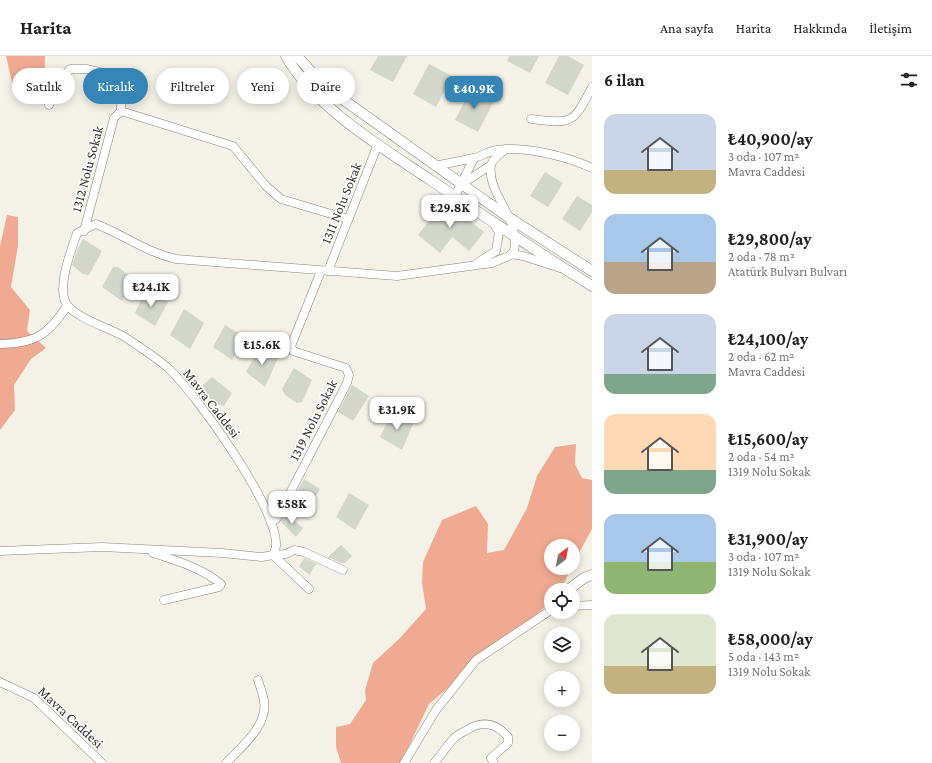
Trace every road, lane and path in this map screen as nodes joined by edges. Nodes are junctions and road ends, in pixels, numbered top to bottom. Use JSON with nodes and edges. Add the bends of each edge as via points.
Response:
{"nodes":[{"id":1,"x":286,"y":56,"type":"edge"},
{"id":2,"x":297,"y":56,"type":"edge"},
{"id":3,"x":592,"y":87,"type":"edge"},
{"id":4,"x":49,"y":105,"type":"dead end"},
{"id":5,"x":121,"y":111,"type":"junction"},
{"id":6,"x":531,"y":119,"type":"dead end"},
{"id":7,"x":378,"y":144,"type":"junction"},
{"id":8,"x":506,"y":149,"type":"junction"},
{"id":9,"x":474,"y":158,"type":"junction"},
{"id":10,"x":491,"y":165,"type":"junction"},
{"id":11,"x":435,"y":166,"type":"junction"},
{"id":12,"x":592,"y":168,"type":"edge"},
{"id":13,"x":462,"y":184,"type":"junction"},
{"id":14,"x":455,"y":196,"type":"junction"},
{"id":15,"x":508,"y":217,"type":"junction"},
{"id":16,"x":348,"y":219,"type":"junction"},
{"id":17,"x":492,"y":221,"type":"junction"},
{"id":18,"x":84,"y":231,"type":"junction"},
{"id":19,"x":516,"y":235,"type":"junction"},
{"id":20,"x":511,"y":254,"type":"junction"},
{"id":21,"x":471,"y":266,"type":"junction"},
{"id":22,"x":565,"y":269,"type":"junction"},
{"id":23,"x":325,"y":271,"type":"junction"},
{"id":24,"x":592,"y":271,"type":"edge"},
{"id":25,"x":592,"y":286,"type":"edge"},
{"id":26,"x":67,"y":306,"type":"junction"},
{"id":27,"x":0,"y":344,"type":"edge"},
{"id":28,"x":271,"y":523,"type":"junction"},
{"id":29,"x":145,"y":550,"type":"junction"},
{"id":30,"x":0,"y":551,"type":"edge"},
{"id":31,"x":273,"y":555,"type":"junction"},
{"id":32,"x":343,"y":570,"type":"dead end"},
{"id":33,"x":592,"y":574,"type":"edge"},
{"id":34,"x":577,"y":583,"type":"edge"},
{"id":35,"x":308,"y":589,"type":"dead end"},
{"id":36,"x":164,"y":600,"type":"dead end"},
{"id":37,"x":592,"y":605,"type":"edge"},
{"id":38,"x":580,"y":606,"type":"edge"},
{"id":39,"x":544,"y":615,"type":"edge"},
{"id":40,"x":258,"y":680,"type":"dead end"},
{"id":41,"x":0,"y":682,"type":"edge"},
{"id":42,"x":102,"y":763,"type":"edge"},
{"id":43,"x":226,"y":763,"type":"edge"},
{"id":44,"x":404,"y":763,"type":"edge"},
{"id":45,"x":434,"y":763,"type":"edge"},
{"id":46,"x":494,"y":763,"type":"edge"}],
"edges":[{"from":1,"to":7,"type":"street","via":[[314,92]]},
{"from":2,"to":11,"type":"street","via":[[324,86]]},
{"from":3,"to":6,"type":"street","via":[[578,114],[559,122]]},
{"from":4,"to":5,"type":"street","via":[[60,82],[70,69],[86,68],[113,75],[121,94]]},
{"from":5,"to":16,"type":"street","via":[[233,146],[266,186],[281,199]]},
{"from":5,"to":18,"type":"street","name":"1312 Nolu Sokak","via":[[114,118]]},
{"from":7,"to":14,"type":"street"},
{"from":7,"to":16,"type":"street","name":"1311 Nolu Sokak"},
{"from":8,"to":9,"type":"street","via":[[491,151]]},
{"from":8,"to":10,"type":"street"},
{"from":8,"to":12,"type":"street","via":[[552,154]]},
{"from":9,"to":11,"type":"street"},
{"from":9,"to":13,"type":"street"},
{"from":10,"to":13,"type":"street"},
{"from":10,"to":15,"type":"street","via":[[494,182]]},
{"from":11,"to":13,"type":"street"},
{"from":13,"to":14,"type":"street"},
{"from":13,"to":15,"type":"street"},
{"from":14,"to":17,"type":"street"},
{"from":15,"to":19,"type":"street"},
{"from":15,"to":24,"type":"street"},
{"from":16,"to":23,"type":"street","name":"1311 Nolu Sokak"},
{"from":17,"to":19,"type":"street"},
{"from":17,"to":21,"type":"street","via":[[499,232],[496,251]]},
{"from":18,"to":23,"type":"street","via":[[96,224],[121,234],[142,248],[176,259]]},
{"from":18,"to":26,"type":"street","via":[[77,233],[67,260],[62,296]]},
{"from":19,"to":20,"type":"street"},
{"from":19,"to":22,"type":"street"},
{"from":20,"to":21,"type":"street","via":[[492,263]]},
{"from":20,"to":22,"type":"street"},
{"from":21,"to":23,"type":"street","via":[[397,276]]},
{"from":22,"to":25,"type":"street"},
{"from":23,"to":28,"type":"street","name":"1319 Nolu Sokak","via":[[290,346],[293,351],[346,368],[349,375],[277,518]]},
{"from":26,"to":27,"type":"street","via":[[54,326],[44,335]]},
{"from":26,"to":28,"type":"street","name":"Mavra Caddesi","via":[[123,336],[167,367],[196,399],[241,462]]},
{"from":28,"to":31,"type":"street","name":"Mavra Caddesi","via":[[276,546]]},
{"from":29,"to":30,"type":"street","via":[[102,547]]},
{"from":29,"to":31,"type":"street","via":[[262,557]]},
{"from":29,"to":36,"type":"street","via":[[194,567],[221,584],[206,591]]},
{"from":31,"to":32,"type":"street","via":[[286,554],[294,550],[304,552]]},
{"from":31,"to":35,"type":"street"},
{"from":33,"to":34,"type":"street"},
{"from":37,"to":38,"type":"street"},
{"from":39,"to":44,"type":"street","via":[[476,660],[436,710]]},
{"from":40,"to":43,"type":"street","via":[[264,702],[262,721]]},
{"from":41,"to":42,"type":"street","name":"Mavra Caddesi","via":[[34,698]]},
{"from":45,"to":46,"type":"street","via":[[455,737],[475,725],[486,723],[502,730],[508,737],[508,743],[491,758]]}]}
